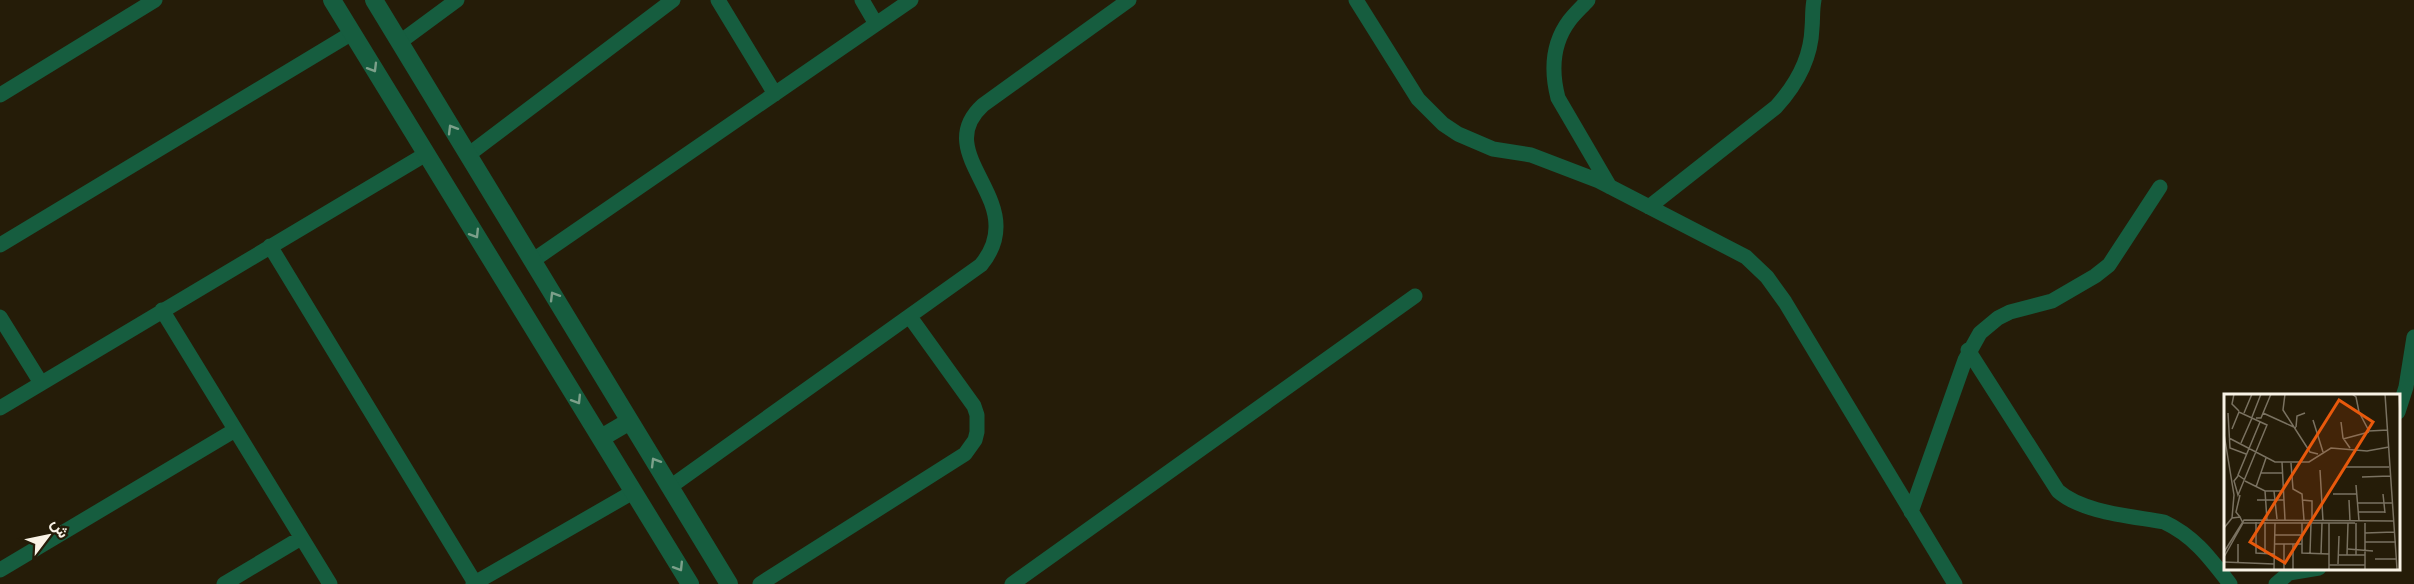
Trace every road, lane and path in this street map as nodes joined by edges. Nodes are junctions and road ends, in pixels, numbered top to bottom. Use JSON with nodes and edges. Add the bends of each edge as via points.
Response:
{"nodes":[{"id":1,"x":156,"y":0,"type":"edge"},
{"id":2,"x":332,"y":0,"type":"edge"},
{"id":3,"x":374,"y":0,"type":"edge"},
{"id":4,"x":458,"y":0,"type":"edge"},
{"id":5,"x":673,"y":0,"type":"edge"},
{"id":6,"x":718,"y":0,"type":"edge"},
{"id":7,"x":862,"y":0,"type":"edge"},
{"id":8,"x":911,"y":0,"type":"edge"},
{"id":9,"x":1129,"y":0,"type":"edge"},
{"id":10,"x":1356,"y":0,"type":"edge"},
{"id":11,"x":1588,"y":0,"type":"edge"},
{"id":12,"x":1814,"y":0,"type":"edge"},
{"id":13,"x":130,"y":6,"type":"edge"},
{"id":14,"x":876,"y":24,"type":"junction"},
{"id":15,"x":352,"y":33,"type":"junction"},
{"id":16,"x":400,"y":42,"type":"junction"},
{"id":17,"x":1,"y":92,"type":"edge"},
{"id":18,"x":775,"y":94,"type":"junction"},
{"id":19,"x":426,"y":154,"type":"junction"},
{"id":20,"x":468,"y":155,"type":"junction"},
{"id":21,"x":1610,"y":187,"type":"junction"},
{"id":22,"x":2160,"y":187,"type":"dead end"},
{"id":23,"x":1649,"y":207,"type":"junction"},
{"id":24,"x":0,"y":245,"type":"edge"},
{"id":25,"x":270,"y":246,"type":"junction"},
{"id":26,"x":532,"y":261,"type":"junction"},
{"id":27,"x":1414,"y":296,"type":"dead end"},
{"id":28,"x":162,"y":310,"type":"junction"},
{"id":29,"x":0,"y":317,"type":"edge"},
{"id":30,"x":910,"y":317,"type":"junction"},
{"id":31,"x":2414,"y":337,"type":"edge"},
{"id":32,"x":1968,"y":350,"type":"junction"},
{"id":33,"x":41,"y":383,"type":"junction"},
{"id":34,"x":2399,"y":406,"type":"edge"},
{"id":35,"x":0,"y":408,"type":"edge"},
{"id":36,"x":630,"y":422,"type":"junction"},
{"id":37,"x":236,"y":430,"type":"junction"},
{"id":38,"x":600,"y":438,"type":"junction"},
{"id":39,"x":670,"y":487,"type":"junction"},
{"id":40,"x":633,"y":492,"type":"junction"},
{"id":41,"x":1911,"y":512,"type":"junction"},
{"id":42,"x":301,"y":537,"type":"junction"},
{"id":43,"x":2309,"y":569,"type":"edge"},
{"id":44,"x":0,"y":570,"type":"edge"},
{"id":45,"x":474,"y":583,"type":"edge"},
{"id":46,"x":224,"y":584,"type":"edge"},
{"id":47,"x":330,"y":584,"type":"edge"},
{"id":48,"x":690,"y":584,"type":"edge"},
{"id":49,"x":729,"y":584,"type":"edge"},
{"id":50,"x":760,"y":584,"type":"edge"},
{"id":51,"x":1012,"y":584,"type":"edge"},
{"id":52,"x":1955,"y":584,"type":"edge"},
{"id":53,"x":2230,"y":584,"type":"edge"},
{"id":54,"x":2276,"y":584,"type":"edge"}],
"edges":[{"from":1,"to":13,"type":"street"},
{"from":2,"to":15,"type":"street"},
{"from":3,"to":16,"type":"street"},
{"from":4,"to":16,"type":"street"},
{"from":5,"to":20,"type":"street"},
{"from":6,"to":18,"type":"street"},
{"from":7,"to":14,"type":"street"},
{"from":8,"to":14,"type":"street"},
{"from":9,"to":30,"type":"street","via":[[976,111],[967,126],[965,143],[994,211],[995,240],[981,266]]},
{"from":10,"to":21,"type":"street","via":[[1418,99],[1443,124],[1475,142],[1512,153],[1531,154]]},
{"from":11,"to":21,"type":"street","via":[[1568,22],[1557,44],[1553,70],[1558,98]]},
{"from":12,"to":23,"type":"street","via":[[1807,56],[1787,95]]},
{"from":13,"to":17,"type":"street"},
{"from":14,"to":18,"type":"street"},
{"from":15,"to":19,"type":"street","one_way":true},
{"from":15,"to":24,"type":"street"},
{"from":20,"to":16,"type":"street","one_way":true},
{"from":18,"to":26,"type":"street"},
{"from":19,"to":25,"type":"street"},
{"from":19,"to":38,"type":"street","one_way":true},
{"from":20,"to":26,"type":"street"},
{"from":21,"to":23,"type":"street"},
{"from":22,"to":32,"type":"street","via":[[2109,265],[2065,294],[1998,318]]},
{"from":23,"to":41,"type":"street","via":[[1746,257],[1767,277]]},
{"from":25,"to":28,"type":"street"},
{"from":25,"to":45,"type":"street"},
{"from":36,"to":26,"type":"street","one_way":true},
{"from":27,"to":51,"type":"street"},
{"from":28,"to":33,"type":"street"},
{"from":28,"to":37,"type":"street"},
{"from":29,"to":33,"type":"street"},
{"from":30,"to":39,"type":"street"},
{"from":30,"to":50,"type":"street","via":[[974,406],[978,424],[971,448]]},
{"from":31,"to":34,"type":"street"},
{"from":32,"to":41,"type":"street"},
{"from":32,"to":53,"type":"street","via":[[2058,491],[2081,505],[2164,522],[2176,528],[2204,551]]},
{"from":33,"to":35,"type":"street"},
{"from":36,"to":38,"type":"street"},
{"from":39,"to":36,"type":"street","one_way":true},
{"from":37,"to":42,"type":"street"},
{"from":37,"to":44,"type":"street"},
{"from":38,"to":40,"type":"street"},
{"from":39,"to":49,"type":"street"},
{"from":40,"to":45,"type":"street"},
{"from":40,"to":48,"type":"street","one_way":true},
{"from":41,"to":52,"type":"street"},
{"from":42,"to":46,"type":"street"},
{"from":42,"to":47,"type":"street"},
{"from":43,"to":54,"type":"street","via":[[2289,573]]}]}
